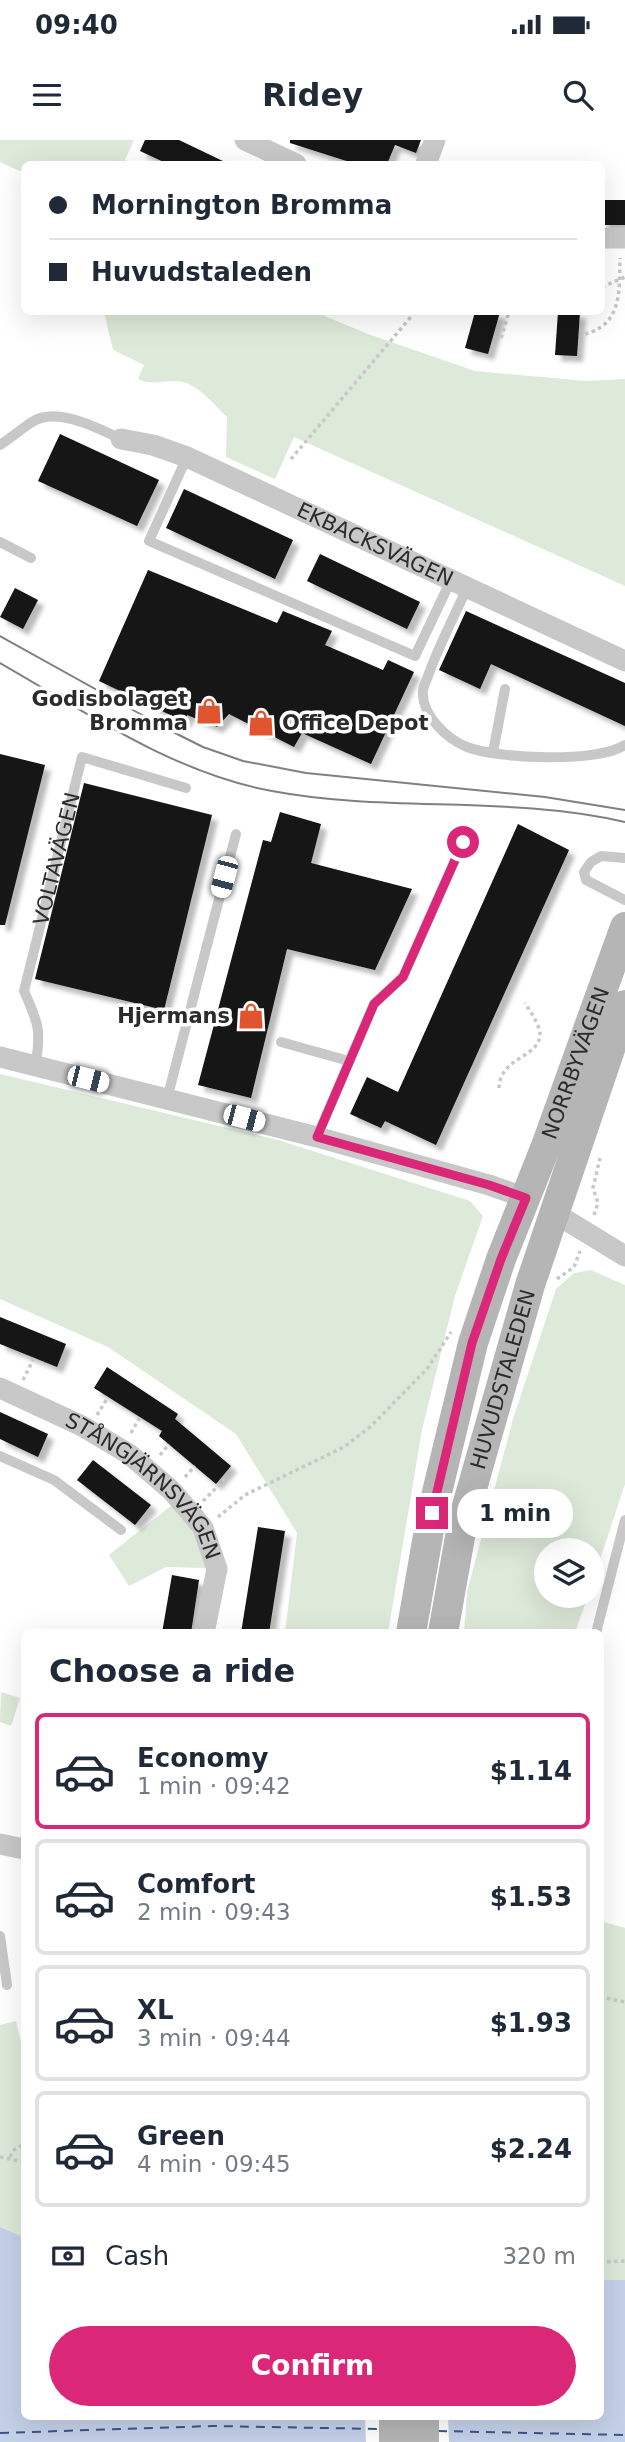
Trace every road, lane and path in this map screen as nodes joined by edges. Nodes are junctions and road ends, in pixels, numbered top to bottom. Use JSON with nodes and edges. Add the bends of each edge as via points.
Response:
{"nodes":[{"id":1,"x":245,"y":140,"type":"edge"},
{"id":2,"x":435,"y":140,"type":"edge"},
{"id":3,"x":290,"y":161,"type":"edge"},
{"id":4,"x":427,"y":161,"type":"edge"},
{"id":5,"x":605,"y":238,"type":"edge"},
{"id":6,"x":625,"y":238,"type":"edge"},
{"id":7,"x":620,"y":260,"type":"dead end"},
{"id":8,"x":622,"y":277,"type":"edge"},
{"id":9,"x":605,"y":286,"type":"edge"},
{"id":10,"x":412,"y":315,"type":"edge"},
{"id":11,"x":508,"y":315,"type":"edge"},
{"id":12,"x":584,"y":334,"type":"dead end"},
{"id":13,"x":501,"y":338,"type":"dead end"},
{"id":14,"x":121,"y":439,"type":"joint"},
{"id":15,"x":0,"y":445,"type":"edge"},
{"id":16,"x":187,"y":457,"type":"junction"},
{"id":17,"x":291,"y":459,"type":"dead end"},
{"id":18,"x":0,"y":542,"type":"edge"},
{"id":19,"x":31,"y":558,"type":"dead end"},
{"id":20,"x":459,"y":584,"type":"junction"},
{"id":21,"x":625,"y":661,"type":"edge"},
{"id":22,"x":505,"y":689,"type":"dead end"},
{"id":23,"x":625,"y":744,"type":"edge"},
{"id":24,"x":493,"y":752,"type":"junction"},
{"id":25,"x":186,"y":789,"type":"dead end"},
{"id":26,"x":236,"y":834,"type":"dead end"},
{"id":27,"x":463,"y":842,"type":"dead end"},
{"id":28,"x":625,"y":858,"type":"edge"},
{"id":29,"x":625,"y":900,"type":"edge"},
{"id":30,"x":625,"y":927,"type":"edge"},
{"id":31,"x":525,"y":1003,"type":"dead end"},
{"id":32,"x":625,"y":1005,"type":"edge"},
{"id":33,"x":281,"y":1042,"type":"dead end"},
{"id":34,"x":0,"y":1057,"type":"edge"},
{"id":35,"x":349,"y":1061,"type":"junction"},
{"id":36,"x":36,"y":1066,"type":"junction"},
{"id":37,"x":499,"y":1088,"type":"dead end"},
{"id":38,"x":167,"y":1099,"type":"junction"},
{"id":39,"x":317,"y":1137,"type":"junction"},
{"id":40,"x":526,"y":1198,"type":"junction"},
{"id":41,"x":553,"y":1212,"type":"junction"},
{"id":42,"x":625,"y":1255,"type":"edge"},
{"id":43,"x":456,"y":1324,"type":"dead end"},
{"id":44,"x":34,"y":1358,"type":"dead end"},
{"id":45,"x":8,"y":1391,"type":"edge"},
{"id":46,"x":0,"y":1456,"type":"edge"},
{"id":47,"x":221,"y":1478,"type":"dead end"},
{"id":48,"x":219,"y":1486,"type":"dead end"},
{"id":49,"x":625,"y":1520,"type":"edge"},
{"id":50,"x":203,"y":1528,"type":"junction"},
{"id":51,"x":121,"y":1530,"type":"dead end"},
{"id":52,"x":623,"y":1533,"type":"edge"},
{"id":53,"x":612,"y":1567,"type":"junction"},
{"id":54,"x":625,"y":1570,"type":"edge"},
{"id":55,"x":206,"y":1629,"type":"edge"},
{"id":56,"x":412,"y":1629,"type":"edge"},
{"id":57,"x":444,"y":1629,"type":"edge"},
{"id":58,"x":597,"y":1629,"type":"edge"},
{"id":59,"x":0,"y":1844,"type":"edge"},
{"id":60,"x":21,"y":1848,"type":"edge"},
{"id":61,"x":0,"y":1936,"type":"edge"},
{"id":62,"x":6,"y":1985,"type":"dead end"},
{"id":63,"x":604,"y":1998,"type":"edge"},
{"id":64,"x":625,"y":2002,"type":"edge"},
{"id":65,"x":21,"y":2146,"type":"edge"},
{"id":66,"x":0,"y":2157,"type":"edge"},
{"id":67,"x":10,"y":2157,"type":"junction"},
{"id":68,"x":21,"y":2161,"type":"edge"},
{"id":69,"x":604,"y":2262,"type":"edge"},
{"id":70,"x":625,"y":2262,"type":"edge"},
{"id":71,"x":394,"y":2420,"type":"edge"},
{"id":72,"x":424,"y":2420,"type":"edge"},
{"id":73,"x":394,"y":2442,"type":"edge"},
{"id":74,"x":424,"y":2442,"type":"edge"}],
"edges":[{"from":1,"to":3,"type":"street"},
{"from":2,"to":4,"type":"street"},
{"from":5,"to":6,"type":"street"},
{"from":7,"to":8,"type":"path"},
{"from":8,"to":9,"type":"path"},
{"from":8,"to":12,"type":"path","via":[[608,321],[598,331]]},
{"from":10,"to":17,"type":"path"},
{"from":11,"to":13,"type":"path"},
{"from":14,"to":15,"type":"lane","via":[[75,420],[53,417],[33,421]]},
{"from":14,"to":16,"type":"street","name":"EKBACKSVÄGEN"},
{"from":16,"to":20,"type":"street","name":"EKBACKSVÄGEN"},
{"from":16,"to":20,"type":"lane","via":[[149,541],[415,656]]},
{"from":18,"to":19,"type":"lane"},
{"from":20,"to":21,"type":"street","name":"EKBACKSVÄGEN"},
{"from":20,"to":24,"type":"lane","via":[[423,692],[429,714],[444,734],[468,747]]},
{"from":22,"to":24,"type":"lane"},
{"from":23,"to":24,"type":"lane","via":[[583,757]]},
{"from":25,"to":36,"type":"lane","name":"VOLTAVÄGEN","via":[[82,757],[24,991],[38,1024]]},
{"from":26,"to":38,"type":"lane"},
{"from":27,"to":35,"type":"lane","via":[[403,977],[374,1004]]},
{"from":28,"to":29,"type":"lane","via":[[601,856],[584,872],[586,880]]},
{"from":30,"to":40,"type":"main road","name":"NORRBYVÄGEN"},
{"from":31,"to":37,"type":"path","via":[[540,1037],[535,1048],[507,1067],[499,1077]]},
{"from":32,"to":41,"type":"main road","name":"NORRBYVÄGEN"},
{"from":33,"to":35,"type":"lane"},
{"from":34,"to":36,"type":"street"},
{"from":35,"to":39,"type":"lane"},
{"from":36,"to":38,"type":"street"},
{"from":38,"to":39,"type":"street"},
{"from":39,"to":40,"type":"street"},
{"from":40,"to":41,"type":"main road"},
{"from":40,"to":56,"type":"main road","name":"HUVUDSTALEDEN","via":[[472,1343],[432,1513]]},
{"from":41,"to":42,"type":"street"},
{"from":41,"to":57,"type":"main road","name":"HUVUDSTALEDEN","via":[[463,1520]]},
{"from":43,"to":50,"type":"path","via":[[427,1368],[370,1427],[344,1447],[245,1495]]},
{"from":44,"to":45,"type":"path"},
{"from":45,"to":50,"type":"street","name":"STÅNGJÄRNSVÄGEN","via":[[129,1454],[171,1490]]},
{"from":46,"to":51,"type":"lane","via":[[54,1480]]},
{"from":47,"to":48,"type":"path"},
{"from":49,"to":52,"type":"lane"},
{"from":50,"to":55,"type":"street","name":"STÅNGJÄRNSVÄGEN","via":[[216,1569]]},
{"from":52,"to":53,"type":"lane"},
{"from":53,"to":54,"type":"lane"},
{"from":53,"to":58,"type":"lane"},
{"from":59,"to":60,"type":"street"},
{"from":61,"to":62,"type":"lane"},
{"from":63,"to":64,"type":"path"},
{"from":65,"to":67,"type":"path"},
{"from":66,"to":67,"type":"path"},
{"from":67,"to":68,"type":"path"},
{"from":69,"to":70,"type":"path"},
{"from":71,"to":73,"type":"main road"},
{"from":72,"to":74,"type":"main road"}]}
